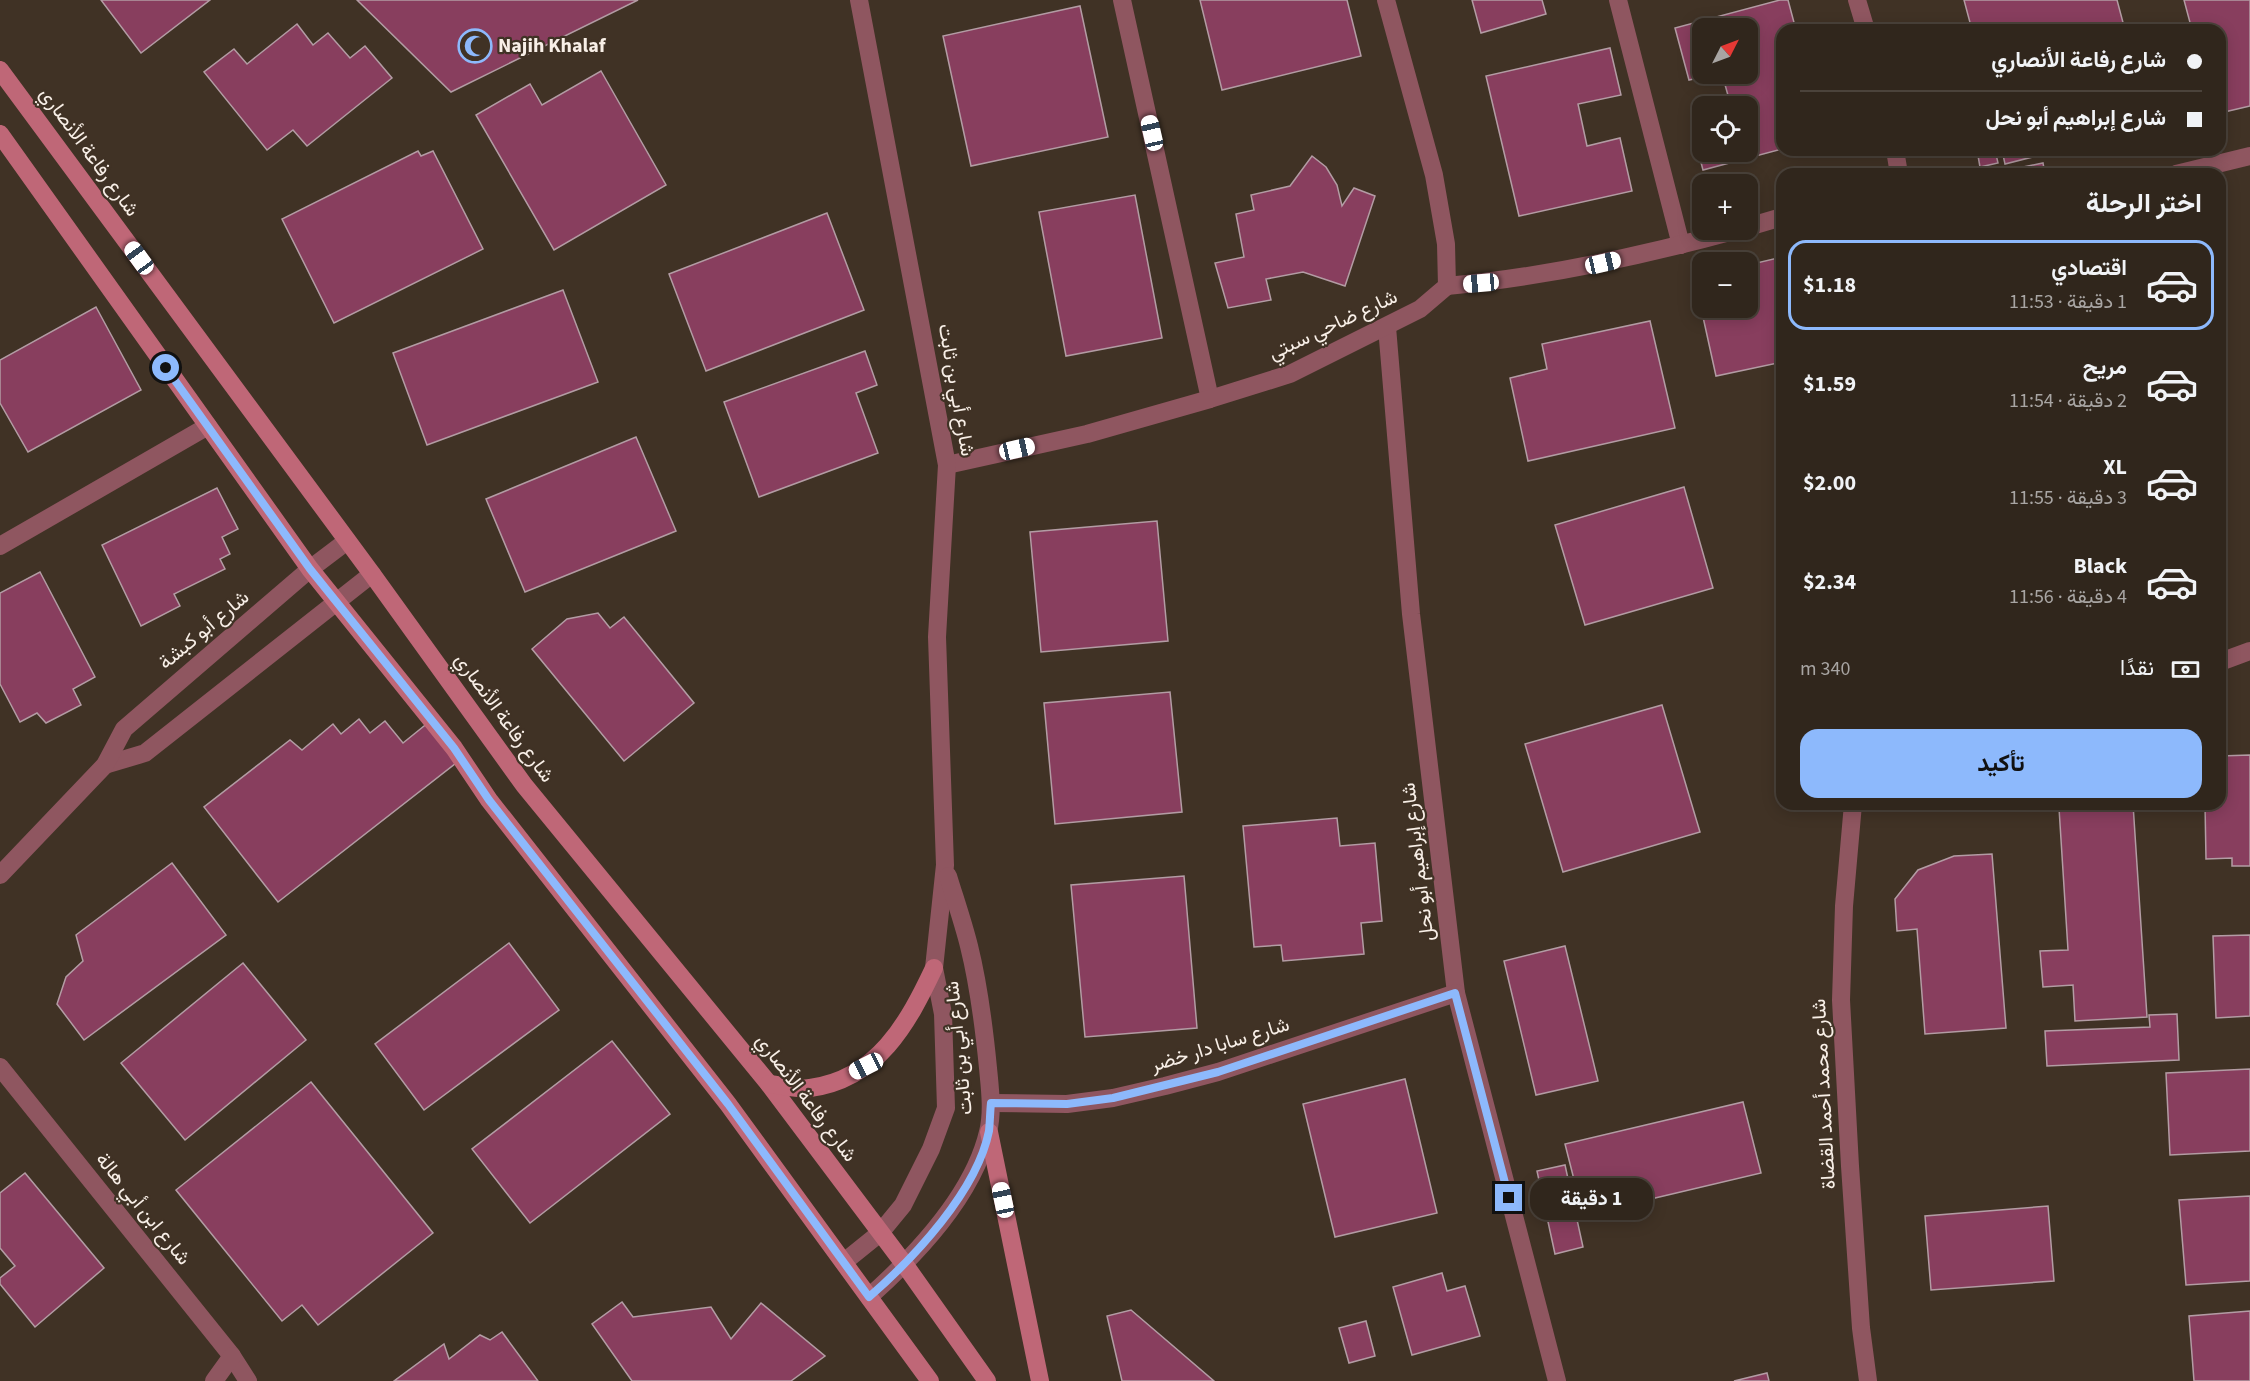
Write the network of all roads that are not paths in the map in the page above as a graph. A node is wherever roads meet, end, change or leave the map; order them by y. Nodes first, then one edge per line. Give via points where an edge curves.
1 (859, 0) edge
2 (1122, 0) edge
3 (1386, 0) edge
4 (1618, 0) edge
5 (1857, 0) edge
6 (1864, 24) edge
7 (0, 70) edge
8 (0, 134) edge
9 (2250, 156) edge
10 (2200, 168) edge
11 (1776, 219) edge
12 (1758, 224) edge
13 (1700, 240) edge
14 (1681, 245) junction
15 (1447, 286) junction
16 (1387, 327) junction
17 (1210, 399) junction
18 (208, 426) junction
19 (947, 465) junction
20 (347, 541) junction
21 (0, 546) edge
22 (310, 569) junction
23 (372, 574) junction
24 (335, 602) junction
25 (2250, 651) edge
26 (2226, 660) edge
27 (105, 765) junction
28 (1852, 810) edge
29 (945, 866) junction
30 (0, 874) edge
31 (934, 968) junction
32 (1455, 993) junction
33 (0, 1067) edge
34 (769, 1084) junction
35 (991, 1103) junction
36 (988, 1132) junction
37 (880, 1233) junction
38 (844, 1262) junction
39 (905, 1265) junction
40 (869, 1297) junction
41 (232, 1356) junction
42 (214, 1381) edge
43 (248, 1381) edge
44 (930, 1381) edge
45 (987, 1381) edge
46 (1040, 1381) edge
47 (1557, 1381) edge
48 (1868, 1381) edge

1 - 19 street, شارع أبي بن ثابت
2 - 17 street
3 - 15 street via 1434,175 1446,244
4 - 14 street
5 - 6 street
7 - 20 street, شارع رفاعة الأنصاري
8 - 18 street
9 - 10 street
11 - 12 street
13 - 14 street
14 - 15 street via 1584,267 1498,282
15 - 16 street, شارع ضاحي سبتي via 1420,309
16 - 17 street, شارع ضاحي سبتي via 1290,374
16 - 32 street, شارع إبراهيم أبو نحل via 1411,614
17 - 19 street, شارع ضاحي سبتي via 1087,434
18 - 21 street
18 - 22 street
19 - 29 street, شارع أبي بن ثابت via 936,637
20 - 22 street, شارع أبو كبشة
20 - 23 street, شارع رفاعة الأنصاري
22 - 24 street
22 - 27 street, شارع أبو كبشة via 124,729
23 - 24 street, شارع أبو كبشة
23 - 34 street, شارع رفاعة الأنصاري via 524,785
24 - 27 street, شارع أبو كبشة via 146,753
24 - 38 street via 454,748 489,800 728,1104
25 - 26 street
27 - 30 street, شارع أبو كبشة
28 - 48 street, شارع محمد أحمد القضاة via 1840,1000 1861,1328
29 - 31 street, شارع أبي بن ثابت
29 - 35 street, شارع أبي بن ثابت via 983,1018
31 - 34 street via 896,1038 866,1066 839,1080 810,1088
31 - 37 street, شارع أبي بن ثابت via 943,1014 946,1108 903,1205
32 - 35 street, شارع سابا دار خضر via 1218,1072 1144,1091 1067,1104
32 - 47 street, شارع إبراهيم أبو نحل
33 - 41 street, شارع ابن أبي هالة
34 - 37 street, شارع رفاعة الأنصاري
35 - 36 street, شارع أبي بن ثابت
36 - 39 street, شارع أبي بن ثابت via 961,1192
36 - 46 street
37 - 38 street, شارع أبي بن ثابت
37 - 39 street, شارع رفاعة الأنصاري
38 - 40 street
39 - 40 street, شارع أبي بن ثابت
39 - 45 street, شارع رفاعة الأنصاري
40 - 44 street
41 - 42 street
41 - 43 street, شارع ابن أبي هالة

